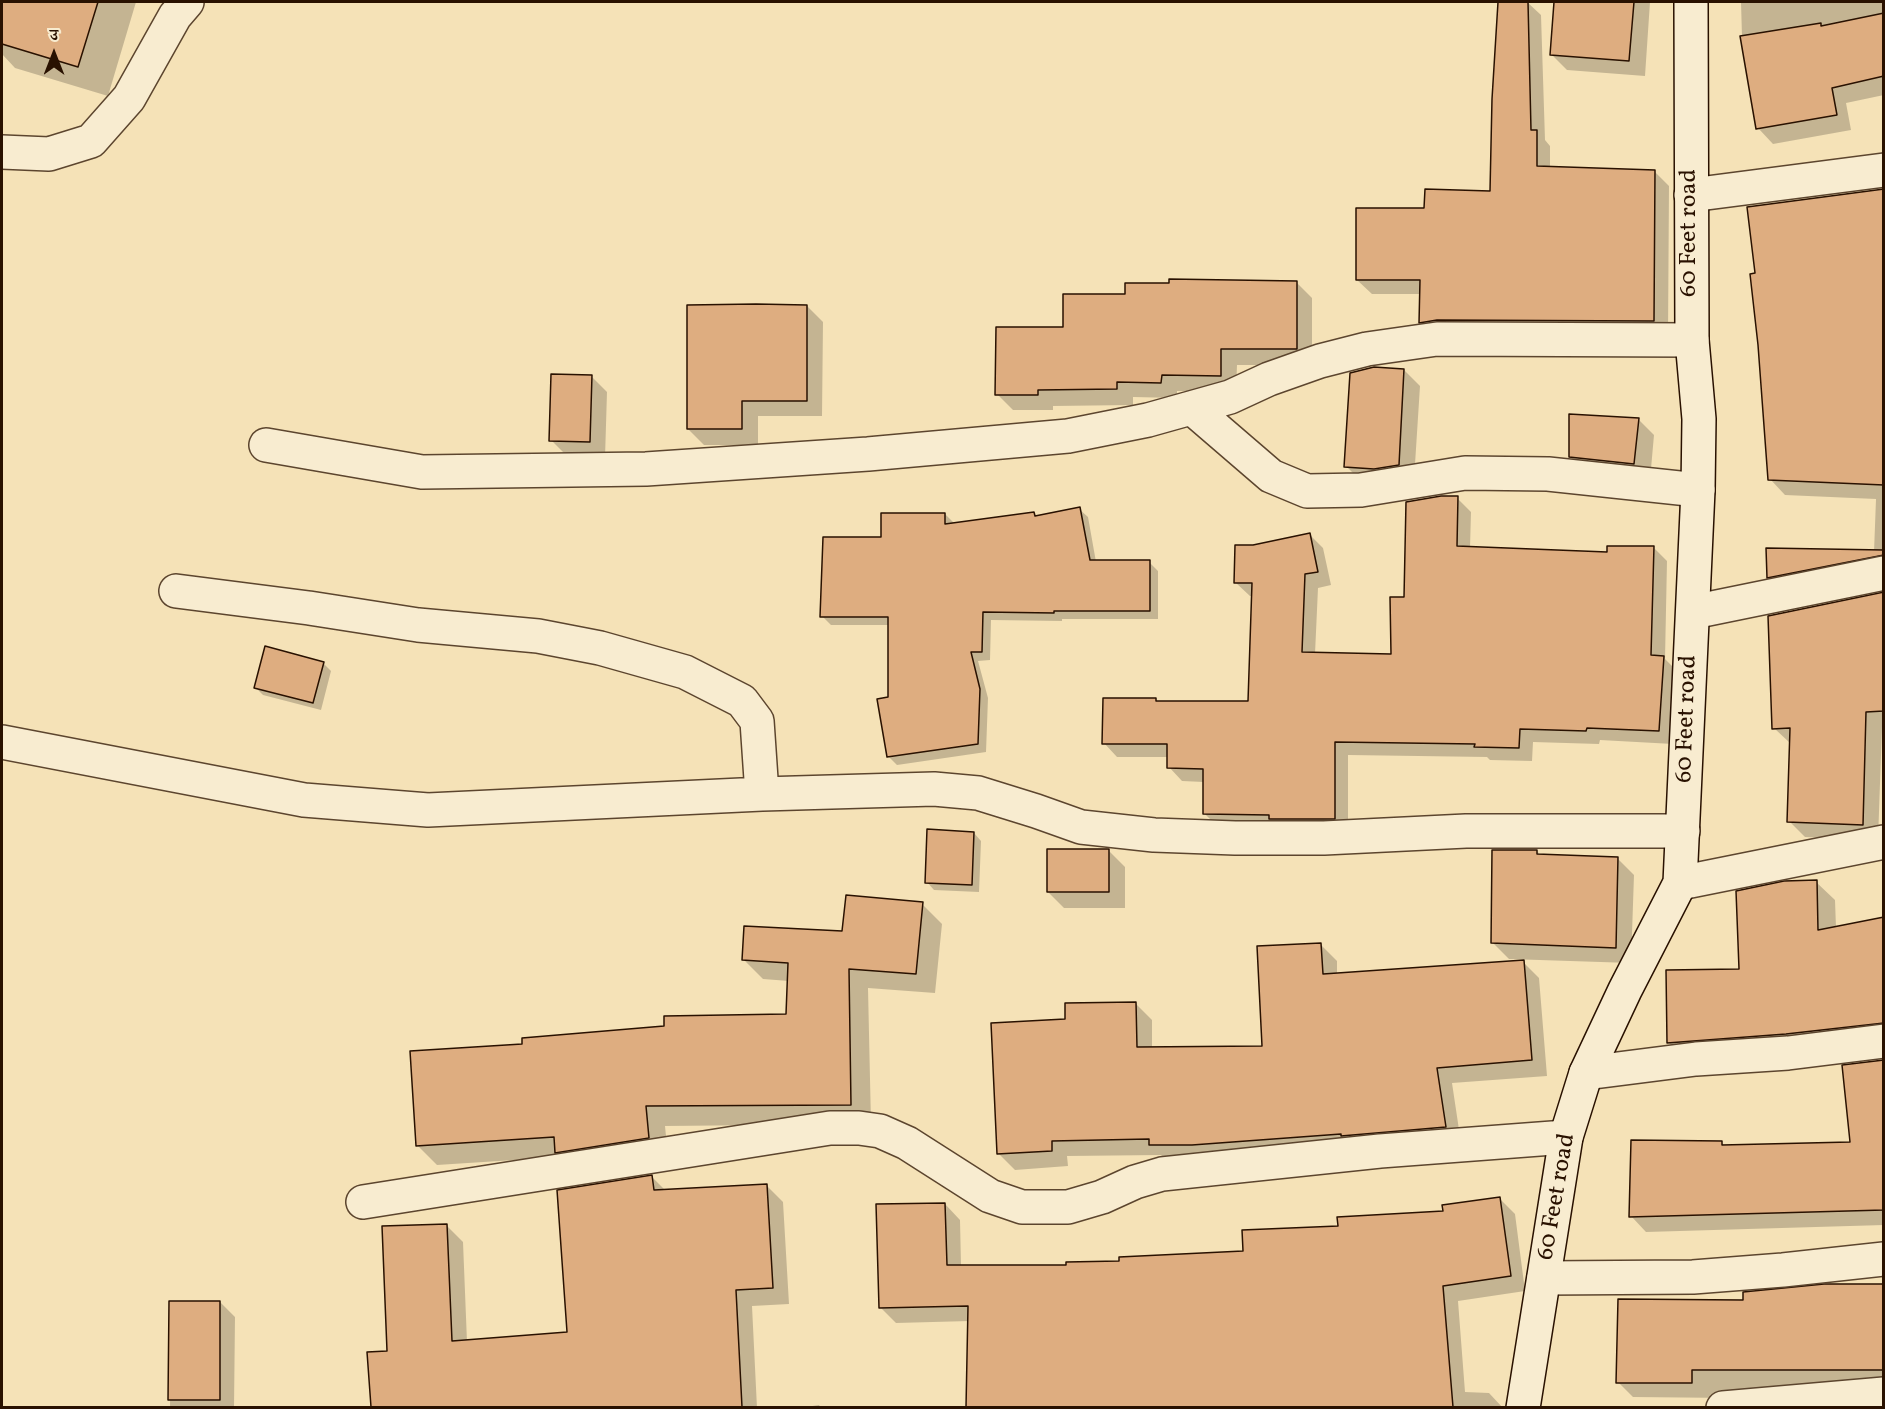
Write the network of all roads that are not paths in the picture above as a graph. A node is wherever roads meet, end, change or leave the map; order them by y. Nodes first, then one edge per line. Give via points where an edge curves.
1 (188, 2) edge
2 (1690, 2) edge
3 (2, 152) edge
4 (1884, 170) edge
5 (1690, 195) junction
6 (1692, 340) junction
7 (1192, 408) junction
8 (266, 445) dead end
9 (1698, 490) junction
10 (1884, 573) edge
11 (176, 591) dead end
12 (1693, 612) junction
13 (2, 742) edge
14 (762, 794) junction
15 (1683, 831) junction
16 (1884, 842) edge
17 (1680, 884) junction
18 (1884, 1041) edge
19 (1586, 1073) junction
20 (1566, 1137) junction
21 (363, 1202) dead end
22 (1884, 1259) edge
23 (1544, 1278) junction
24 (1884, 1394) edge
25 (1523, 1407) edge
26 (1724, 1407) edge

1 - 3 street via 175,16 129,98 91,141 49,154
2 - 5 street, 60 Feet road
4 - 5 street
5 - 6 street, 60 Feet road
6 - 7 street via 1437,339 1367,349 1320,362
6 - 9 street, 60 Feet road via 1699,419
7 - 8 street via 1068,436 646,469 422,472
7 - 9 street via 1271,476 1307,491 1361,490 1465,473 1548,474
9 - 12 street, 60 Feet road
10 - 12 street
11 - 14 street via 418,625 538,636 600,648 685,672 742,701 758,721
12 - 15 street, 60 Feet road
13 - 14 street via 304,800 428,810
14 - 15 street via 934,789 978,794 1081,827 1212,838 1324,838 1467,831
15 - 17 street, 60 Feet road
16 - 17 street
17 - 19 street, 60 Feet road
18 - 19 street
19 - 20 street, 60 Feet road
20 - 21 street via 1380,1151 1162,1174 1068,1207 1022,1207 990,1196 907,1143 880,1131 830,1128
20 - 23 street, 60 Feet road
22 - 23 street via 1694,1277
23 - 25 street, 60 Feet road
24 - 26 street

